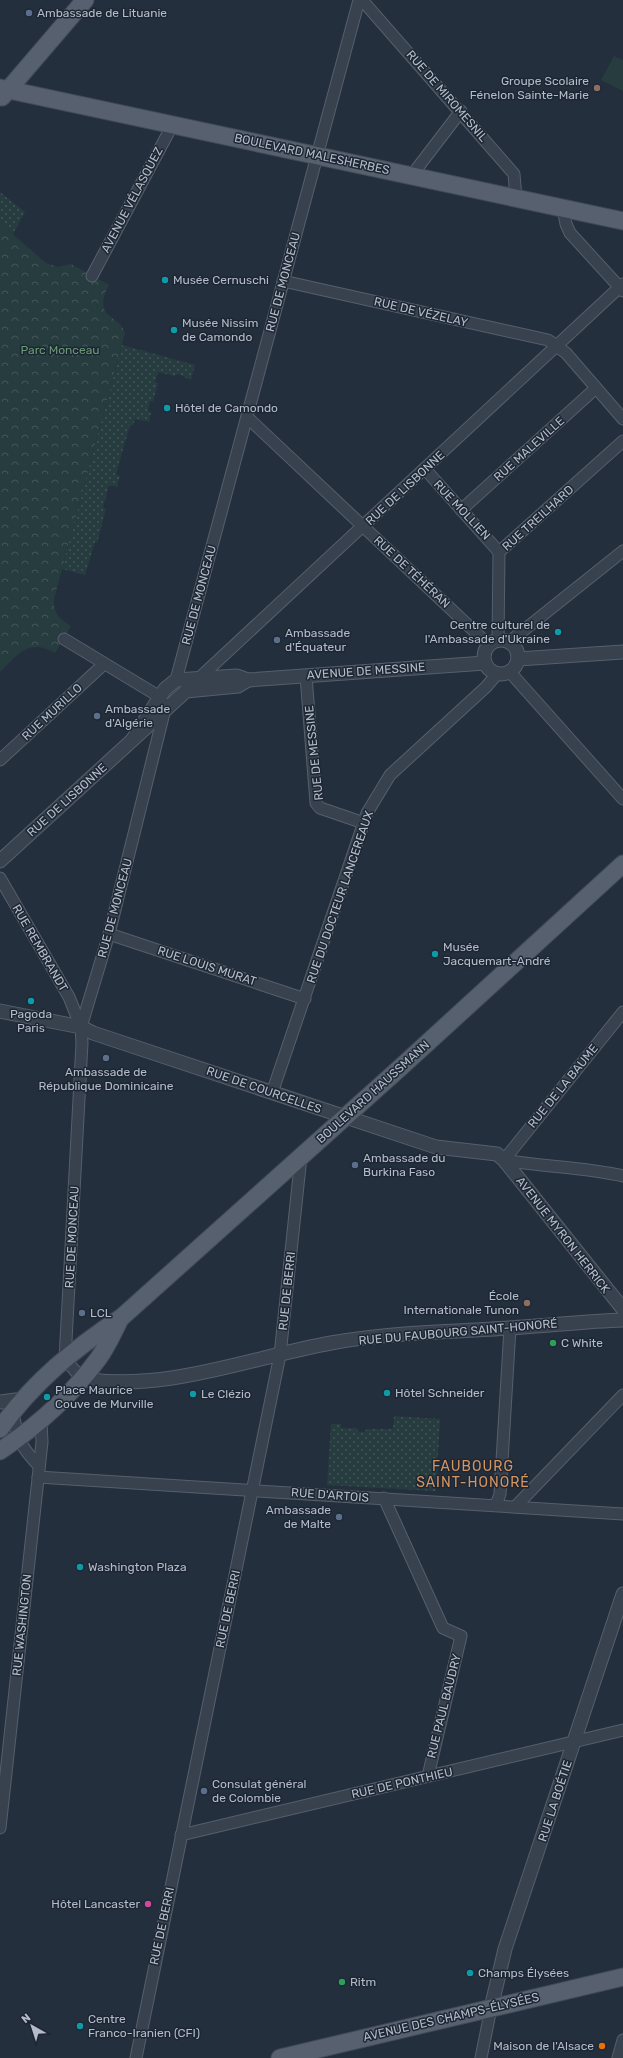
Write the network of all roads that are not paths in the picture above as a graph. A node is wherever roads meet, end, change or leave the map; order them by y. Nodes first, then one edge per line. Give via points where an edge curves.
1 (86, 0) edge
2 (359, 0) edge
3 (362, 0) edge
4 (3, 92) edge
5 (461, 111) junction
6 (173, 124) junction
7 (317, 155) junction
8 (412, 175) junction
9 (516, 198) junction
10 (563, 208) junction
11 (623, 221) edge
12 (92, 276) dead end
13 (283, 281) junction
14 (622, 287) edge
15 (557, 346) junction
16 (596, 388) junction
17 (247, 417) junction
18 (623, 419) edge
19 (623, 441) edge
20 (425, 469) junction
21 (461, 510) junction
22 (364, 526) junction
23 (623, 551) edge
24 (499, 552) junction
25 (64, 639) dead end
26 (499, 642) junction
27 (623, 652) edge
28 (518, 659) junction
29 (485, 663) junction
30 (104, 664) junction
31 (503, 672) junction
32 (306, 676) junction
33 (199, 678) junction
34 (176, 680) junction
35 (248, 680) junction
36 (186, 691) junction
37 (160, 697) junction
38 (166, 709) junction
39 (133, 739) junction
40 (0, 760) edge
41 (623, 799) edge
42 (364, 823) junction
43 (0, 861) edge
44 (623, 864) edge
45 (0, 878) edge
46 (109, 934) junction
47 (305, 999) junction
48 (0, 1011) edge
49 (623, 1012) edge
50 (81, 1027) junction
51 (272, 1093) junction
52 (344, 1117) junction
53 (301, 1157) junction
54 (504, 1160) junction
55 (623, 1176) edge
56 (623, 1309) edge
57 (122, 1317) junction
58 (623, 1320) edge
59 (510, 1328) junction
60 (280, 1355) junction
61 (65, 1359) junction
62 (82, 1379) junction
63 (623, 1396) edge
64 (12, 1404) edge
65 (41, 1421) junction
66 (0, 1428) edge
67 (18, 1439) junction
68 (0, 1451) edge
69 (39, 1466) junction
70 (38, 1478) junction
71 (252, 1490) junction
72 (384, 1498) junction
73 (496, 1505) junction
74 (516, 1506) junction
75 (623, 1514) edge
76 (623, 1594) edge
77 (623, 1730) edge
78 (5, 1742) edge
79 (574, 1742) junction
80 (428, 1776) junction
81 (0, 1828) edge
82 (181, 1835) junction
83 (623, 1977) edge
84 (491, 2008) junction
85 (623, 2040) edge
86 (136, 2058) edge
87 (280, 2058) edge
88 (481, 2058) edge
89 (618, 2058) edge

1 - 4 main road
2 - 7 street, RUE DE MONCEAU
3 - 5 street, RUE DE MIROMESNIL
4 - 6 main road, BOULEVARD MALESHERBES
5 - 8 street
5 - 9 street, RUE DE MIROMESNIL via 514,174
6 - 7 main road, BOULEVARD MALESHERBES
6 - 12 street, AVENUE VÉLASQUEZ
7 - 8 main road, BOULEVARD MALESHERBES
7 - 13 street, RUE DE MONCEAU
8 - 9 main road, BOULEVARD MALESHERBES
9 - 10 main road, BOULEVARD MALESHERBES
10 - 11 main road, BOULEVARD MALESHERBES
10 - 14 street via 570,233
13 - 15 street, RUE DE VÉZELAY via 548,340
13 - 17 street, RUE DE MONCEAU
14 - 15 street, RUE DE LISBONNE
15 - 16 street, RUE DE VÉZELAY
15 - 20 street, RUE DE LISBONNE
16 - 18 street, RUE DE VÉZELAY
16 - 21 street, RUE MALEVILLE
17 - 22 street, RUE DE TÉHÉRAN
17 - 34 street, RUE DE MONCEAU
19 - 24 street, RUE TREILHARD
20 - 21 street, RUE MOLLIEN
20 - 22 street, RUE DE LISBONNE
21 - 24 street, RUE MOLLIEN
22 - 26 street, RUE DE TÉHÉRAN
22 - 33 street, RUE DE LISBONNE
23 - 26 street
24 - 26 street, RUE TREILHARD
25 - 30 street
26 - 28 street via 516,650
26 - 29 street via 484,654
27 - 28 street
28 - 31 street via 516,664
29 - 31 street via 490,670
29 - 32 street, AVENUE DE MESSINE
30 - 37 street
30 - 40 street, RUE MURILLO
31 - 41 street
31 - 42 street, RUE DU DOCTEUR LANCEREAUX via 390,774 367,813
32 - 35 street, AVENUE DE MESSINE
32 - 42 street, RUE DE MESSINE via 316,803 320,808
33 - 34 street, AVENUE DE MESSINE
33 - 35 street, AVENUE DE MESSINE via 237,676
33 - 36 street, RUE DE LISBONNE
34 - 37 street, RUE DE LISBONNE
35 - 36 street, AVENUE DE MESSINE via 238,686
36 - 38 street, RUE DE LISBONNE
37 - 38 street
37 - 39 street, RUE DE LISBONNE
38 - 39 street, RUE DE LISBONNE
38 - 46 street, RUE DE MONCEAU
39 - 43 street, RUE DE LISBONNE
42 - 47 street, RUE DU DOCTEUR LANCEREAUX
44 - 52 main road, BOULEVARD HAUSSMANN
45 - 50 street, RUE REMBRANDT via 69,997
46 - 47 street, RUE LOUIS MURAT
46 - 50 street, RUE DE MONCEAU
47 - 51 street, RUE DU DOCTEUR LANCEREAUX
48 - 50 street, RUE DE COURCELLES
49 - 54 street, RUE DE LA BAUME
50 - 51 street, RUE DE COURCELLES
50 - 61 street, RUE DE MONCEAU
51 - 52 street, RUE DE COURCELLES
52 - 53 main road, BOULEVARD HAUSSMANN
52 - 54 street, RUE DE COURCELLES via 436,1147 497,1154
53 - 57 main road, BOULEVARD HAUSSMANN
53 - 60 street, RUE DE BERRI
54 - 55 street, RUE DE COURCELLES via 595,1170
54 - 56 street, AVENUE MYRON HERRICK
57 - 61 main road, BOULEVARD HAUSSMANN
57 - 62 main road, BOULEVARD HAUSSMANN via 98,1358
58 - 59 street, RUE DU FAUBOURG SAINT-HONORÉ
59 - 60 street, RUE DU FAUBOURG SAINT-HONORÉ via 412,1333 331,1343
59 - 73 street via 500,1494
60 - 62 street, RUE DU FAUBOURG SAINT-HONORÉ via 207,1373 155,1381 100,1382
60 - 71 street, RUE DE BERRI
61 - 62 street
61 - 64 main road, BOULEVARD HAUSSMANN
62 - 65 main road, BOULEVARD HAUSSMANN
63 - 74 street
64 - 66 main road, BOULEVARD HAUSSMANN
64 - 67 street
65 - 67 main road, BOULEVARD HAUSSMANN
65 - 69 street, RUE WASHINGTON
67 - 68 main road, BOULEVARD HAUSSMANN
67 - 69 street
69 - 70 street, RUE WASHINGTON
70 - 71 street, RUE D'ARTOIS
70 - 78 street, RUE WASHINGTON
71 - 72 street, RUE D'ARTOIS
71 - 82 street, RUE DE BERRI
72 - 73 street, RUE D'ARTOIS
72 - 80 street, RUE PAUL BAUDRY via 443,1628 461,1636
73 - 74 street, RUE D'ARTOIS
74 - 75 street, RUE D'ARTOIS
76 - 79 street, RUE LA BOÉTIE
77 - 79 street, RUE DE PONTHIEU
78 - 81 street, RUE WASHINGTON
79 - 80 street, RUE DE PONTHIEU
79 - 84 street, RUE LA BOÉTIE via 505,1949
80 - 82 street, RUE DE PONTHIEU
82 - 86 street, RUE DE BERRI
83 - 84 main road, AVENUE DES CHAMPS-ÉLYSÉES
84 - 87 main road, AVENUE DES CHAMPS-ÉLYSÉES
84 - 88 street
85 - 89 street

